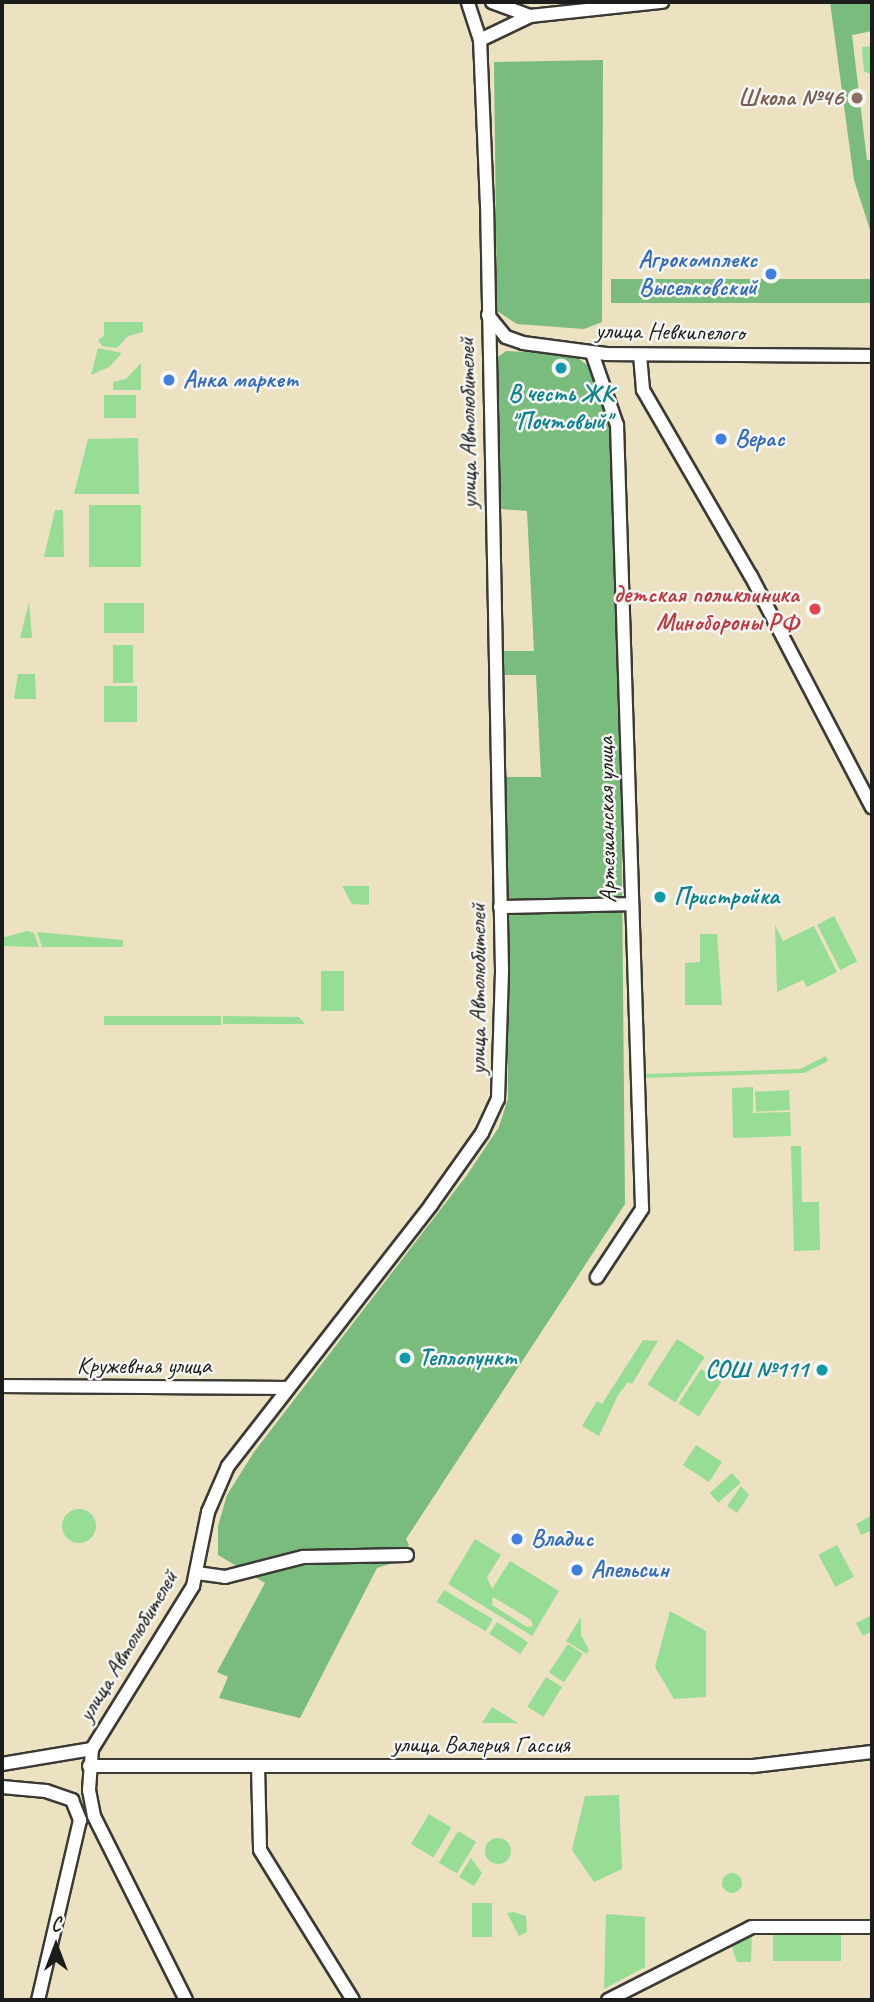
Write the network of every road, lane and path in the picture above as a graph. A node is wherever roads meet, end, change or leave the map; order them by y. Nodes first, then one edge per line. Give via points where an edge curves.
1 (468, 2) edge
2 (492, 2) edge
3 (662, 2) edge
4 (530, 16) junction
5 (480, 40) junction
6 (487, 314) junction
7 (592, 352) junction
8 (870, 353) edge
9 (640, 355) junction
10 (872, 807) edge
11 (630, 904) junction
12 (500, 907) junction
13 (597, 1277) dead end
14 (2, 1386) edge
15 (287, 1388) junction
16 (407, 1555) dead end
17 (197, 1573) junction
18 (92, 1749) junction
19 (872, 1752) edge
20 (2, 1764) edge
21 (89, 1766) junction
22 (258, 1766) junction
23 (2, 1787) edge
24 (872, 1927) edge
25 (38, 2000) edge
26 (186, 2000) edge
27 (353, 2000) edge
28 (608, 2000) edge

1 - 5 street, улица Автолюбителей
2 - 4 street
3 - 4 street
4 - 5 street
5 - 6 street, улица Автолюбителей
6 - 7 street, улица Невкипелого via 506,337
6 - 12 street, улица Автолюбителей
7 - 9 street, улица Невкипелого
7 - 11 street, Артезианская улица via 617,425
8 - 9 street, улица Невкипелого
9 - 10 street via 643,390 751,576
11 - 12 street
11 - 13 street, Артезианская улица via 642,1209
12 - 15 street, улица Автолюбителей via 498,1100 482,1133 431,1205
14 - 15 street, Кружевная улица
15 - 17 street, улица Автолюбителей via 214,1492
16 - 17 street via 303,1557 225,1577
17 - 18 street, улица Автолюбителей
18 - 20 street
18 - 21 street, улица Автолюбителей
19 - 22 street, улица Валерия Гассия via 753,1766
21 - 22 street, улица Валерия Гассия
21 - 26 street, улица Автолюбителей via 94,1816
22 - 27 street via 260,1850
23 - 25 street via 46,1791 72,1800 80,1820
24 - 28 street via 752,1927

